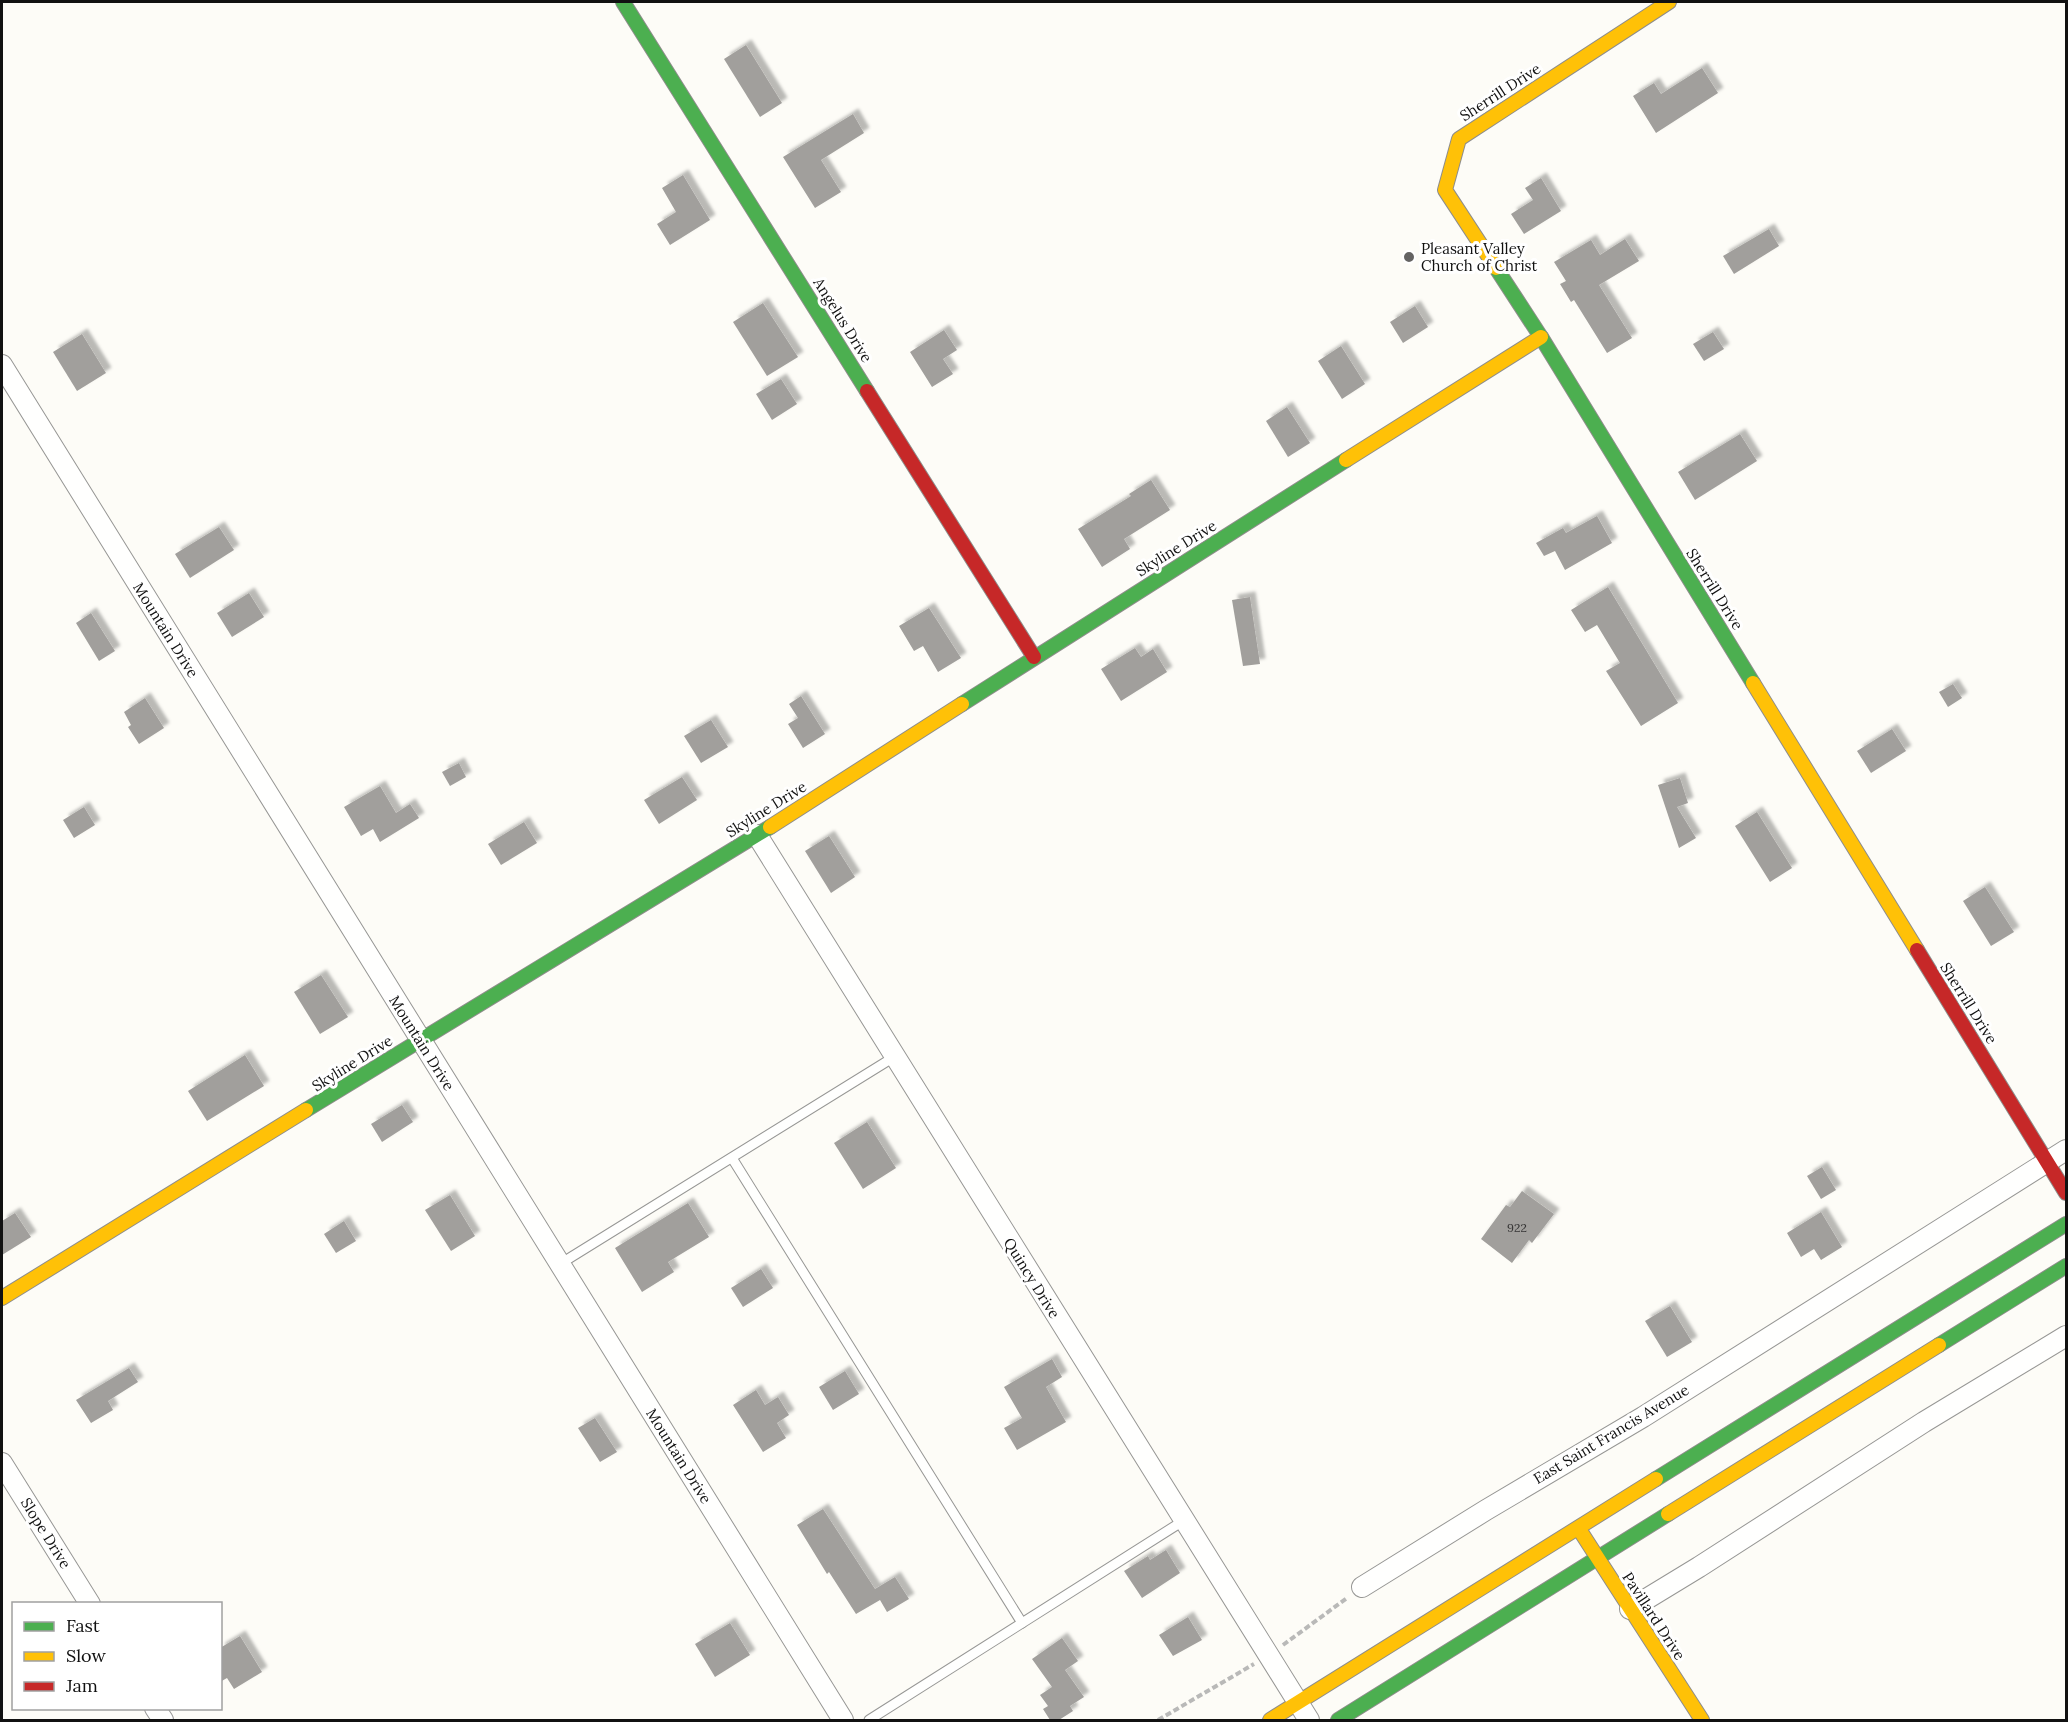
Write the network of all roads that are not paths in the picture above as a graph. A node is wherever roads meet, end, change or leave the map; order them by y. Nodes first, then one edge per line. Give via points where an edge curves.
1 (623, 2) edge
2 (1669, 2) edge
3 (1541, 337) junction
4 (2, 365) edge
5 (1034, 657) junction
6 (757, 836) junction
7 (420, 1040) junction
8 (894, 1057) junction
9 (2067, 1150) edge
10 (732, 1158) junction
11 (2047, 1162) junction
12 (2067, 1193) edge
13 (2067, 1224) edge
14 (560, 1264) junction
15 (2067, 1266) edge
16 (2, 1298) edge
17 (2067, 1335) edge
18 (2, 1463) edge
19 (1184, 1521) junction
20 (1579, 1529) junction
21 (1598, 1558) junction
22 (1362, 1587) road end
23 (89, 1602) edge
24 (1630, 1609) junction
25 (1022, 1623) junction
26 (1298, 1703) junction
27 (843, 1720) edge
28 (869, 1720) edge
29 (1270, 1720) edge
30 (1309, 1720) edge
31 (1338, 1720) edge
32 (1702, 1720) edge

1 - 5 main road, Angelus Drive
2 - 3 main road, Sherrill Drive via 1459,139 1445,190
3 - 5 main road, Skyline Drive
3 - 11 main road, Sherrill Drive
4 - 7 street, Mountain Drive
5 - 6 main road, Skyline Drive
6 - 7 main road, Skyline Drive
6 - 8 street, Quincy Drive
7 - 14 street, Mountain Drive
7 - 16 main road, Skyline Drive
8 - 10 lane
8 - 19 street, Quincy Drive
9 - 11 street, East Saint Francis Avenue
10 - 14 lane
10 - 25 lane
11 - 12 main road, Sherrill Drive
11 - 22 street, East Saint Francis Avenue via 1643,1417
13 - 20 main road
14 - 27 street, Mountain Drive
15 - 21 main road
17 - 24 street
18 - 23 street, Slope Drive
19 - 25 lane
19 - 26 street, Quincy Drive
20 - 21 main road, Pavillard Drive
20 - 26 main road
21 - 24 main road, Pavillard Drive
21 - 31 main road
24 - 32 main road, Pavillard Drive
25 - 28 lane
26 - 29 main road
26 - 30 street, Quincy Drive

